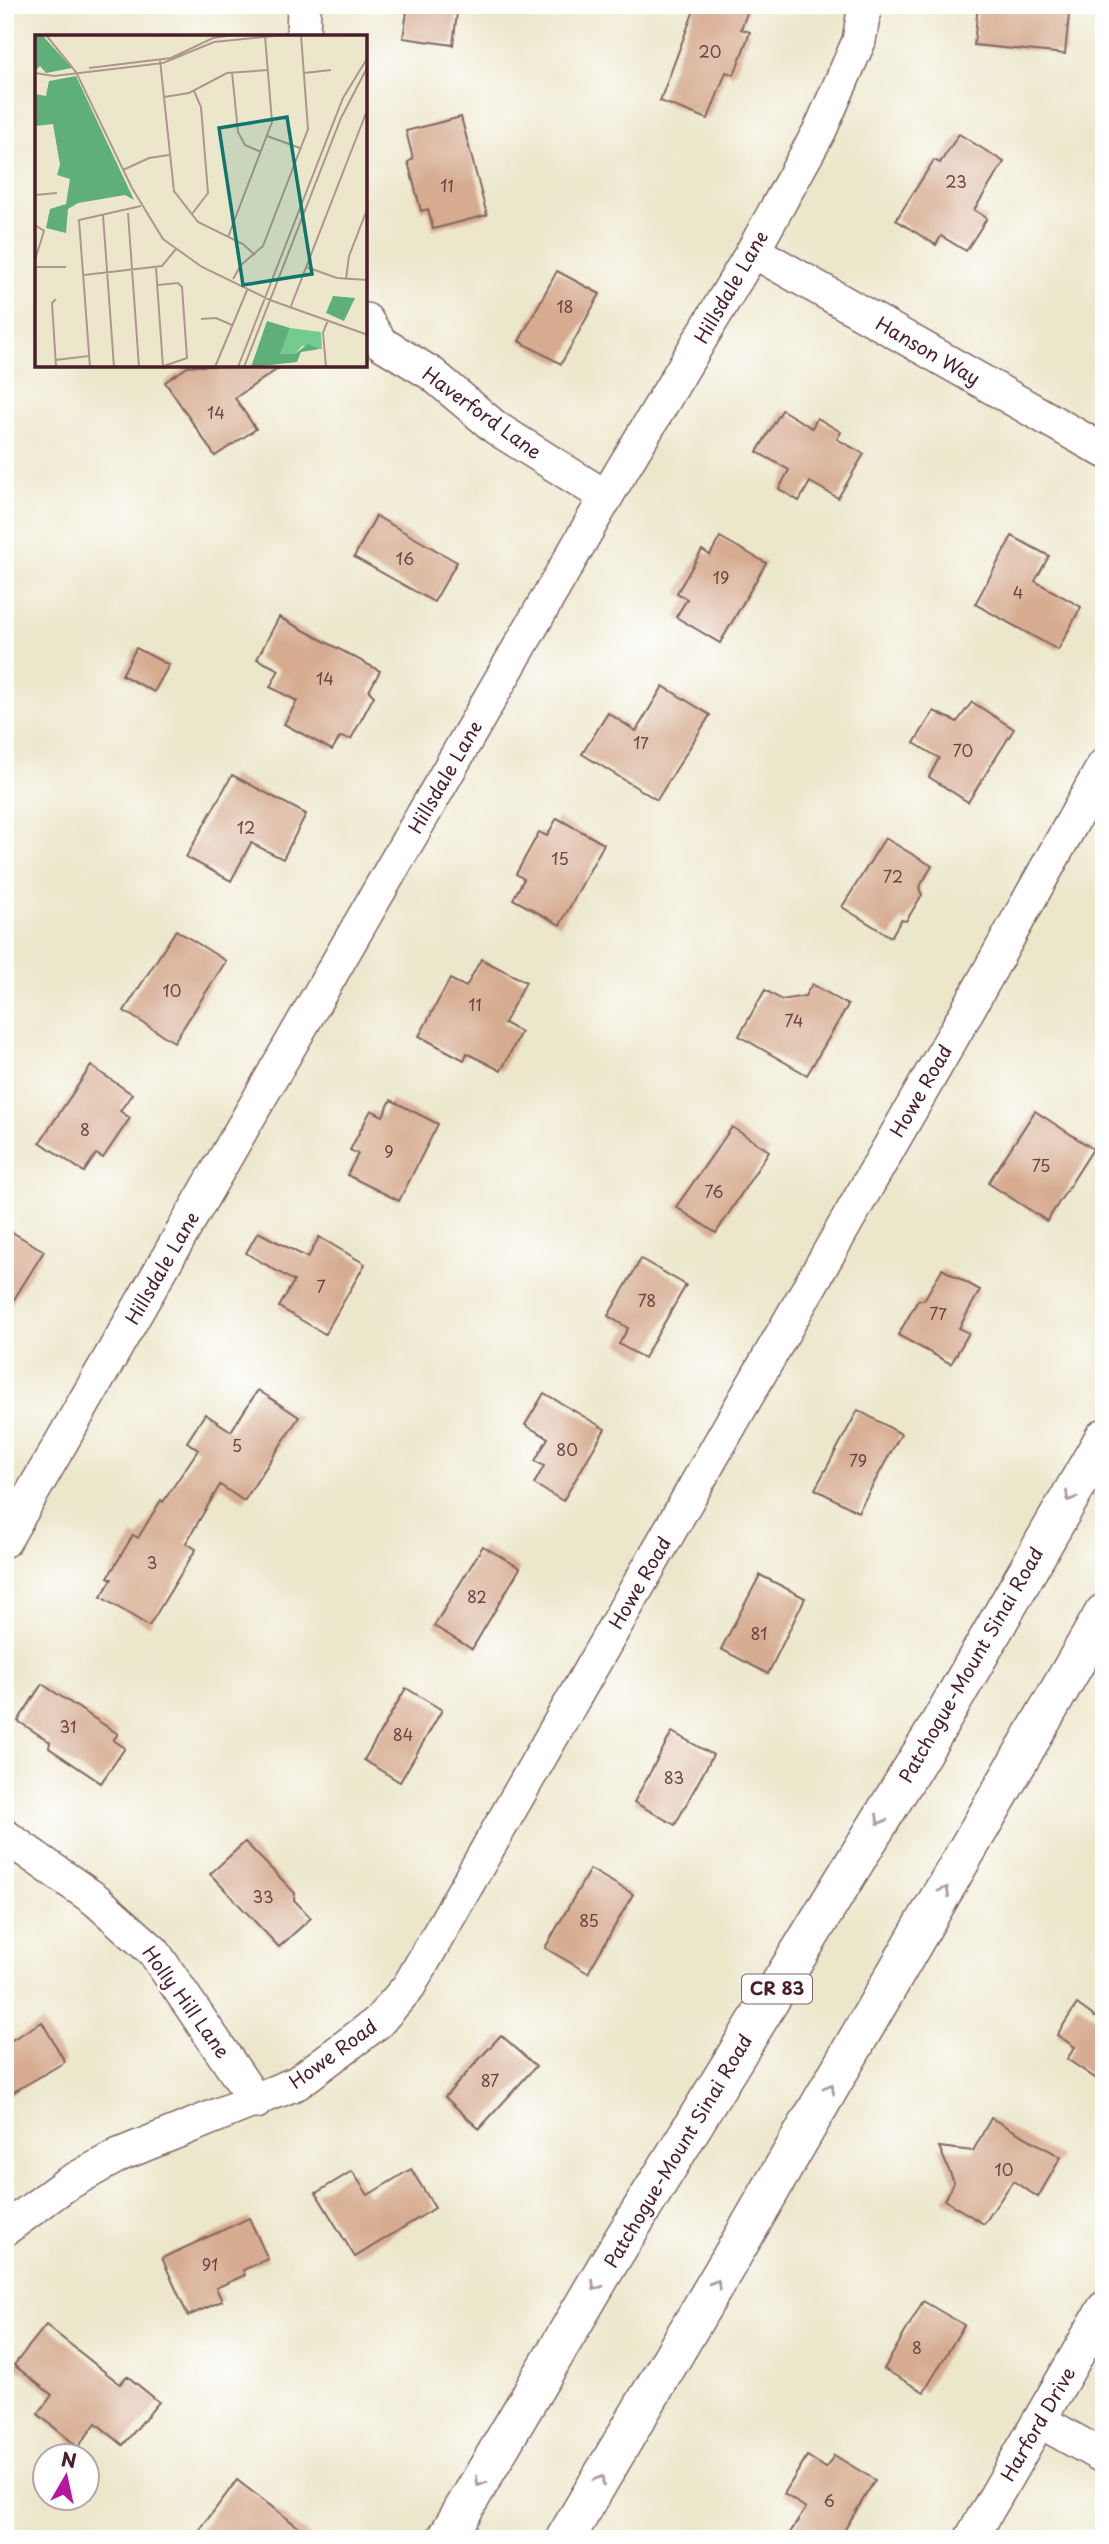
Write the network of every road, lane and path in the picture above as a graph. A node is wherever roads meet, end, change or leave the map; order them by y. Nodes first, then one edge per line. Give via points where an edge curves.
1 (304, 5) edge
2 (864, 5) edge
3 (303, 35) edge
4 (752, 251) junction
5 (368, 323) edge
6 (1104, 451) edge
7 (606, 497) junction
8 (1104, 765) edge
9 (1104, 1438) edge
10 (5, 1540) edge
11 (1104, 1613) edge
12 (5, 1836) edge
13 (256, 2102) junction
14 (5, 2229) edge
15 (1104, 2308) edge
16 (1040, 2421) junction
17 (1104, 2457) edge
18 (446, 2539) edge
19 (565, 2539) edge
20 (971, 2539) edge

1 - 3 street
2 - 4 street, Hillsdale Lane via 859,41 820,130
4 - 6 street, Hanson Way
4 - 7 street, Hillsdale Lane
5 - 7 street, Haverford Lane via 381,342 432,374 496,428
7 - 10 street, Hillsdale Lane
8 - 13 street, Howe Road via 409,1986 379,2022 343,2051 297,2083
9 -> 18 highway, Patchogue-Mount Sinai Road / CR 83 via 937,1728
19 -> 11 highway
12 - 13 street, Holly Hill Lane via 96,1900 154,1952
13 - 14 street, Howe Road via 119,2155 65,2185
15 - 16 street, Harford Drive
16 - 17 street
16 - 20 street, Harford Drive

